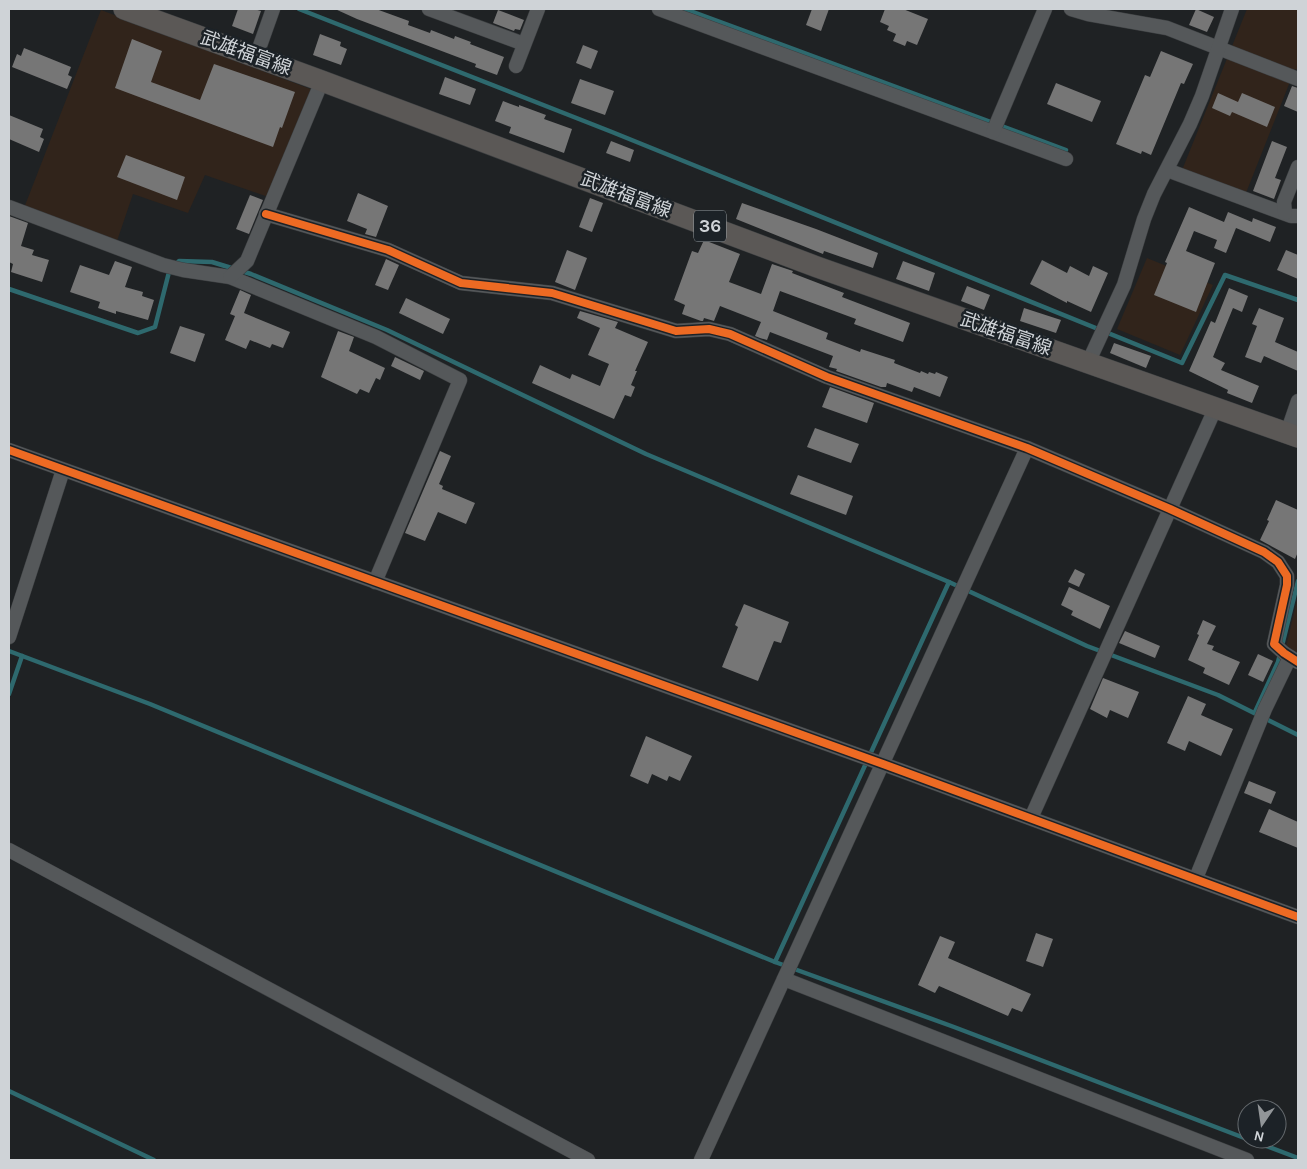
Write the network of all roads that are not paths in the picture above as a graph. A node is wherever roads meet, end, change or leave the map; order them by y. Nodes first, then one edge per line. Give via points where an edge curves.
1 (124, 9) edge
2 (273, 9) edge
3 (429, 9) edge
4 (538, 9) edge
5 (659, 9) edge
6 (1045, 9) edge
7 (1071, 9) edge
8 (1232, 9) edge
9 (524, 44) junction
10 (1218, 47) junction
11 (256, 57) junction
12 (516, 66) dead end
13 (1298, 79) edge
14 (322, 81) junction
15 (996, 126) junction
16 (1066, 159) dead end
17 (1298, 167) edge
18 (1167, 170) junction
19 (9, 207) edge
20 (266, 214) junction
21 (1292, 215) edge
22 (230, 277) junction
23 (1088, 363) junction
24 (1298, 401) edge
25 (1215, 409) junction
26 (1292, 435) edge
27 (1027, 448) junction
28 (9, 450) edge
29 (63, 470) junction
30 (1170, 509) junction
31 (374, 582) junction
32 (9, 637) edge
33 (1287, 655) edge
34 (873, 760) junction
35 (1031, 818) junction
36 (9, 850) edge
37 (1196, 878) junction
38 (1298, 917) edge
39 (788, 970) junction
40 (588, 1160) edge
41 (700, 1160) edge
42 (1247, 1160) edge

1 - 11 main road, 武雄福富線 / 36
2 - 11 street
3 - 9 street
4 - 9 street
5 - 15 street
6 - 15 street
7 - 10 street via 1167,28
8 - 10 street
9 - 12 street
10 - 13 street
10 - 18 street via 1202,96
11 - 14 main road, 武雄福富線 / 36
14 - 20 street
14 - 23 main road, 武雄福富線 / 36 via 817,267
15 - 16 street
17 - 21 street via 1284,202
18 - 21 street
18 - 23 street via 1144,219 1124,285
19 - 22 street via 163,265
20 - 22 street via 247,261
20 - 27 street via 388,250 461,283 552,294 676,331 709,329 730,334 827,376
22 - 31 street via 376,337 460,380
23 - 25 main road, 武雄福富線 / 36
24 - 26 street
25 - 26 main road, 武雄福富線 / 36
25 - 30 street
27 - 30 street
27 - 34 street via 959,599
28 - 29 street
29 - 31 street
29 - 32 street
30 - 33 street via 1264,552 1278,562 1287,576 1287,586 1274,644
30 - 35 street
31 - 34 street
33 - 37 street
34 - 35 street
34 - 39 street
35 - 37 street
36 - 40 street
37 - 38 street
39 - 41 street
39 - 42 street

